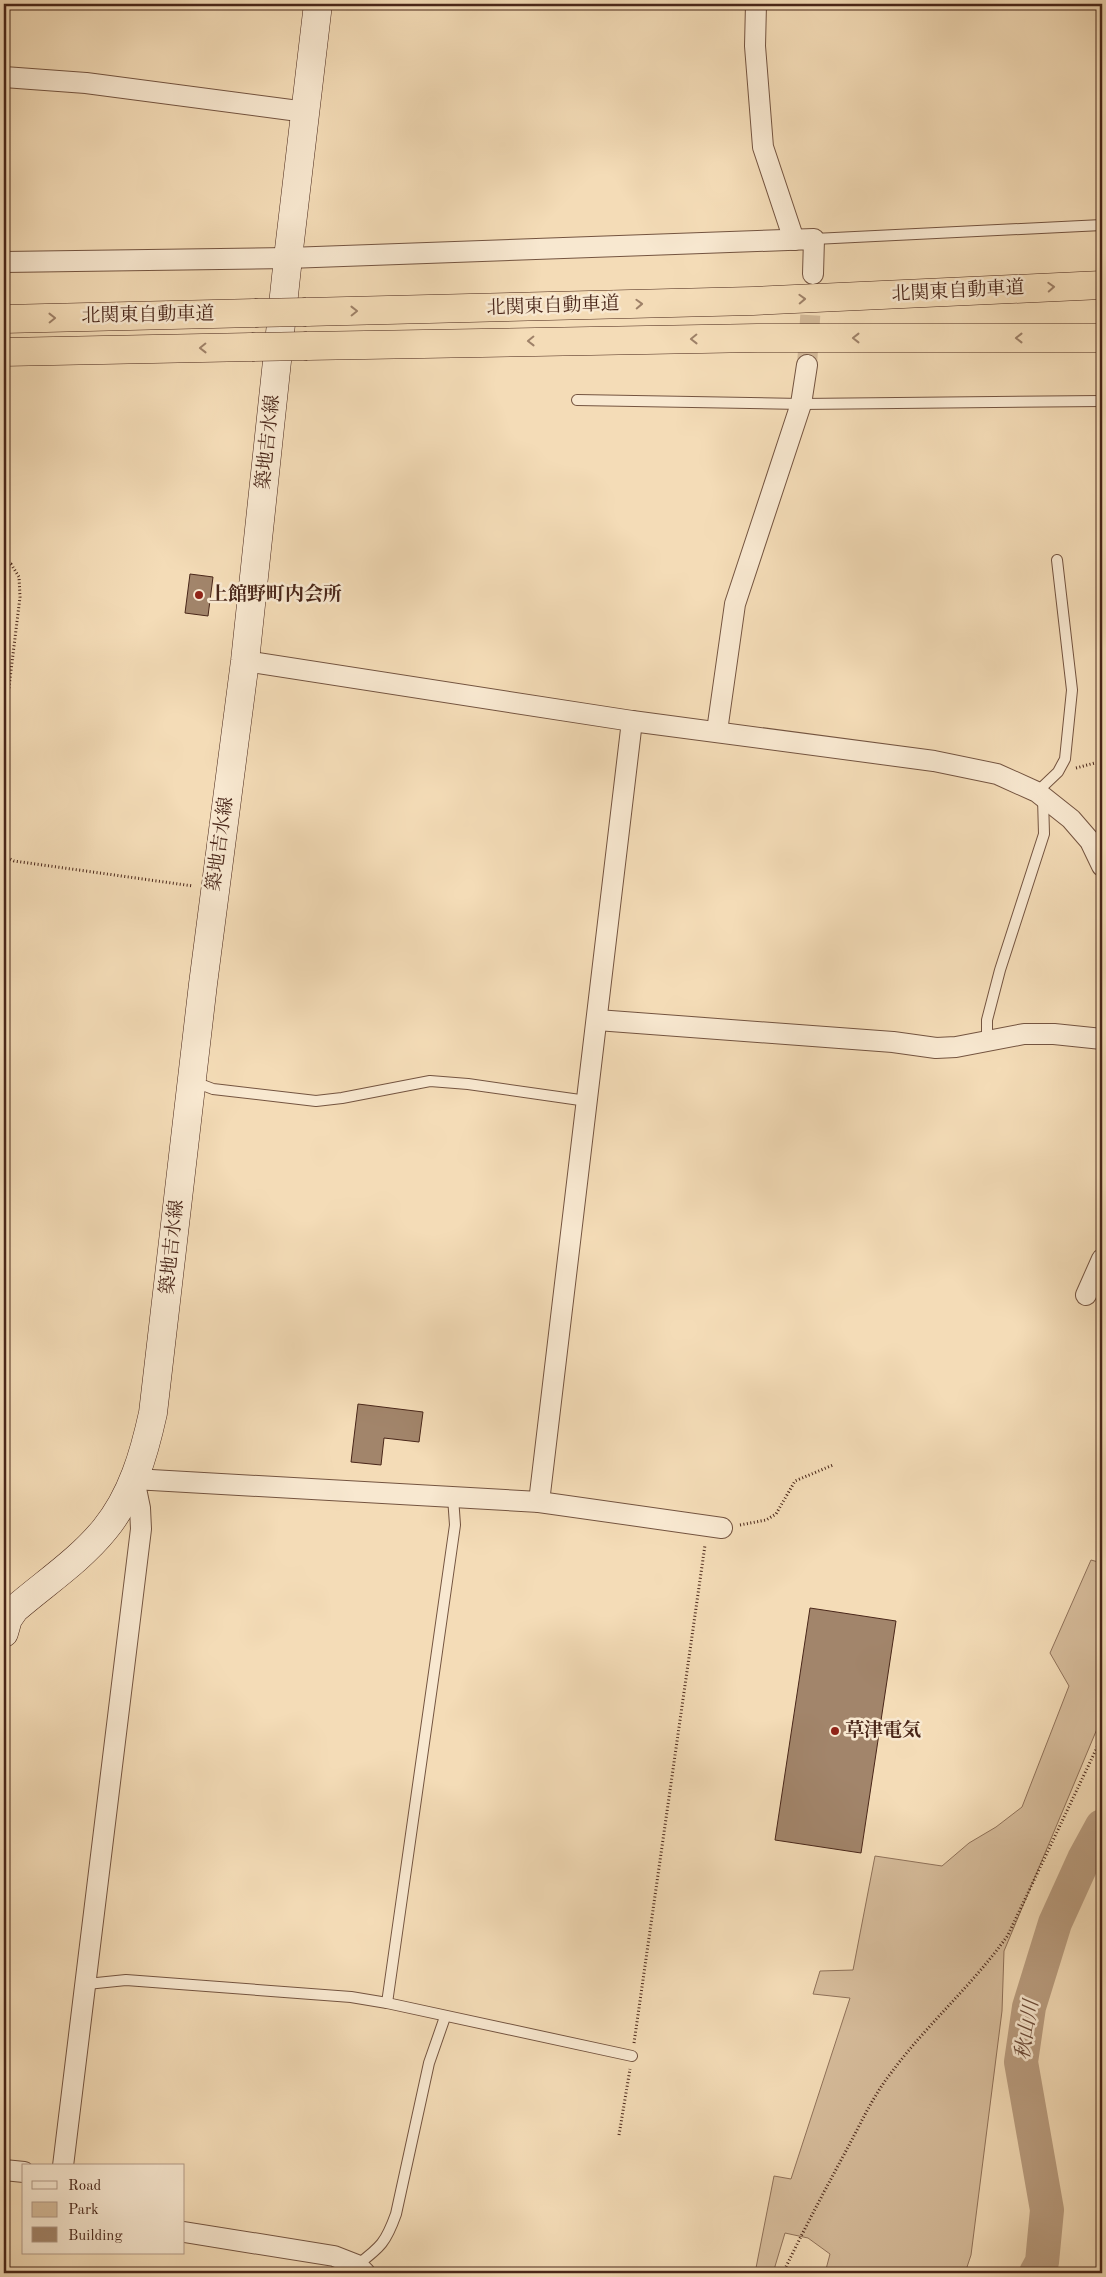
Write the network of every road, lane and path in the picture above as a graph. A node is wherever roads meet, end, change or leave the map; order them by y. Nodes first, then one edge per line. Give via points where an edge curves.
1 (318, 4) edge
2 (756, 4) edge
3 (4, 77) edge
4 (306, 112) junction
5 (1102, 225) edge
6 (814, 239) junction
7 (794, 240) junction
8 (288, 258) junction
9 (4, 262) edge
10 (812, 274) tunnel mouth
11 (1102, 285) edge
12 (4, 319) edge
13 (1102, 338) edge
14 (4, 352) edge
15 (807, 365) tunnel mouth
16 (577, 400) dead end
17 (1102, 401) edge
18 (801, 404) junction
19 (1057, 560) dead end
20 (4, 563) edge
21 (245, 661) junction
22 (632, 721) junction
23 (4, 728) edge
24 (717, 731) junction
25 (1102, 761) edge
26 (1058, 772) junction
27 (1040, 795) junction
28 (4, 856) edge
29 (1102, 866) edge
30 (215, 889) junction
31 (598, 1020) junction
32 (1102, 1039) edge
33 (987, 1040) junction
34 (191, 1081) junction
35 (587, 1101) junction
36 (1102, 1259) edge
37 (1086, 1295) dead end
38 (832, 1465) dead end
39 (134, 1479) junction
40 (454, 1496) junction
41 (539, 1502) junction
42 (715, 1527) junction
43 (4, 1633) edge
44 (1102, 1737) edge
45 (87, 1984) junction
46 (387, 2003) junction
47 (445, 2017) junction
48 (632, 2056) junction
49 (618, 2135) dead end
50 (63, 2164) edge
51 (4, 2170) edge
52 (22, 2172) edge
53 (185, 2232) edge
54 (361, 2269) edge
55 (783, 2273) edge

1 - 4 main road, 築地吉水線
2 - 7 street via 755,46 763,147
3 - 4 street via 86,83
4 - 8 main road, 築地吉水線
5 - 6 lane
6 - 7 street
6 - 10 street
7 - 8 street
8 - 9 street
8 - 21 main road, 築地吉水線
12 -> 11 highway, 北関東自動車道, bridge via 753,301
13 -> 14 highway, 北関東自動車道, bridge via 757,338
15 - 18 street
16 - 18 lane
17 - 18 lane
18 - 24 street via 735,604
19 - 26 lane via 1072,690 1065,759
20 - 23 path via 11,564 19,577 20,597
21 - 22 street
21 - 30 main road, 築地吉水線
22 - 24 street
22 - 31 street
24 - 27 street via 934,761 997,774
25 - 26 path
26 - 27 lane
27 - 29 street via 1071,819 1090,841
27 - 33 lane via 1044,834 1000,970 987,1020
28 - 30 path via 14,861
30 - 34 main road, 築地吉水線
31 - 33 street via 936,1048
31 - 35 street
32 - 33 street via 1024,1034
34 - 35 lane via 213,1088 316,1101 430,1081
34 - 39 main road, 築地吉水線 via 158,1383 146,1442
35 - 41 street
36 - 37 street
38 - 42 path via 795,1481 771,1517
39 - 40 street
39 - 43 main road, 築地吉水線 via 105,1530 15,1609
39 - 45 street via 141,1529
40 - 41 street
40 - 46 lane via 455,1525
41 - 42 street
42 - 48 path
44 - 55 path via 1008,1934 988,1963 889,2075 870,2105
45 - 46 lane via 126,1980
45 - 50 street
46 - 47 lane
47 - 48 lane
47 - 54 lane via 429,2063 396,2214 383,2244
48 - 49 path
51 - 52 street
53 - 54 street via 334,2256

